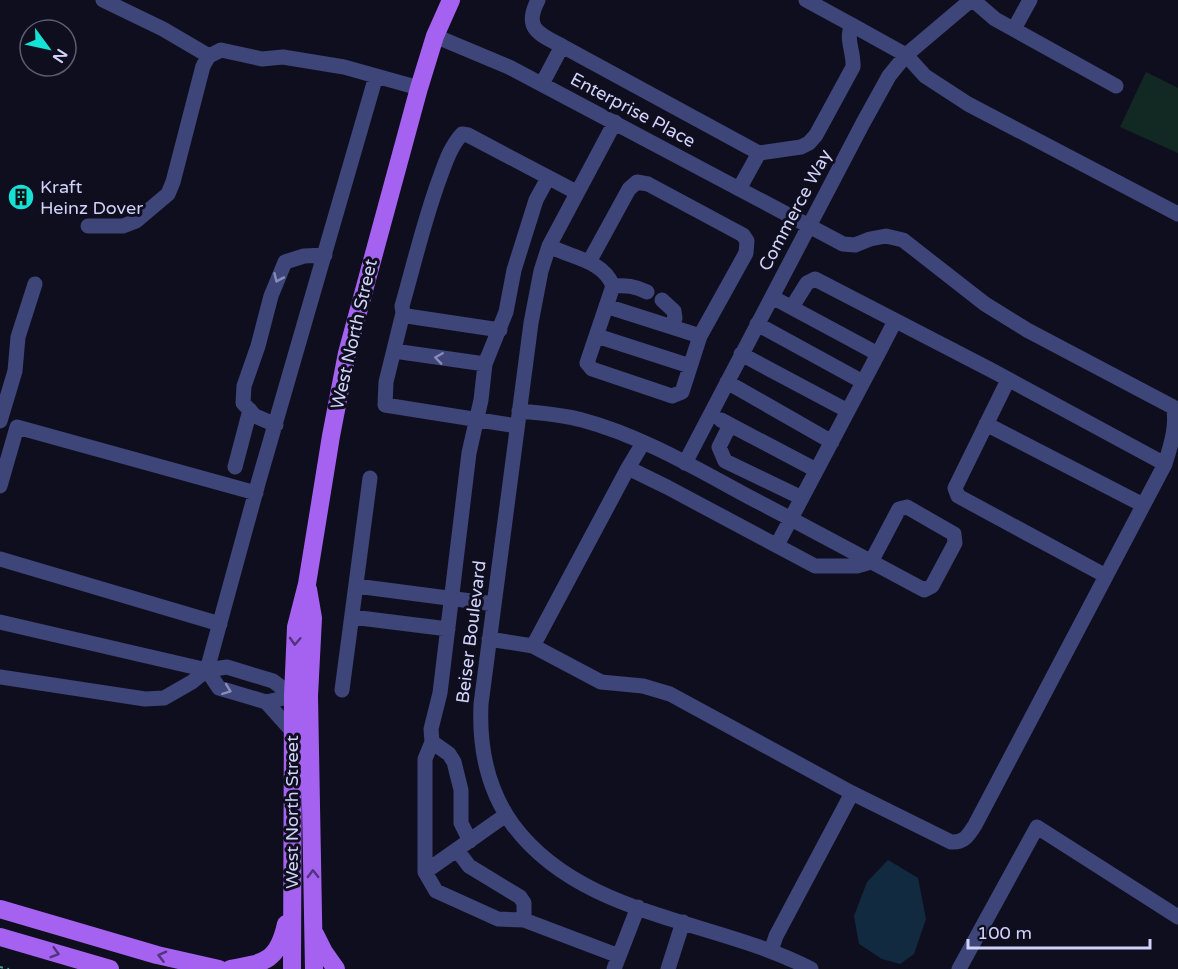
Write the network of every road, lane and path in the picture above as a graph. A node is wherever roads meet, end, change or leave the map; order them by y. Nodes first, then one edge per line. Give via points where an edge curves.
1 (104, 0) edge
2 (451, 0) edge
3 (538, 0) edge
4 (806, 0) edge
5 (972, 0) edge
6 (1030, 0) edge
7 (852, 25) junction
8 (1014, 29) junction
9 (435, 36) junction
10 (562, 46) junction
11 (906, 55) junction
12 (209, 56) junction
13 (376, 75) junction
14 (542, 84) junction
15 (1116, 86) dead end
16 (419, 88) junction
17 (615, 122) junction
18 (759, 153) junction
19 (549, 178) junction
20 (739, 189) junction
21 (576, 192) junction
22 (1178, 214) edge
23 (88, 226) dead end
24 (809, 226) junction
25 (549, 246) junction
26 (325, 255) junction
27 (589, 262) junction
28 (35, 284) dead end
29 (613, 286) junction
30 (647, 292) dead end
31 (772, 297) junction
32 (662, 300) dead end
33 (606, 306) junction
34 (792, 307) junction
35 (403, 312) junction
36 (895, 321) junction
37 (757, 324) junction
38 (672, 327) junction
39 (500, 330) junction
40 (597, 336) junction
41 (700, 336) junction
42 (394, 351) junction
43 (741, 354) junction
44 (878, 354) junction
45 (485, 364) junction
46 (690, 366) junction
47 (1008, 380) junction
48 (727, 382) junction
49 (863, 382) junction
50 (250, 410) junction
51 (848, 411) junction
52 (710, 415) junction
53 (518, 419) junction
54 (0, 421) edge
55 (476, 421) junction
56 (986, 424) junction
57 (276, 425) junction
58 (730, 425) junction
59 (643, 442) junction
60 (832, 442) junction
61 (685, 463) junction
62 (1164, 464) junction
63 (236, 467) dead end
64 (628, 468) junction
65 (816, 470) junction
66 (370, 478) dead end
67 (0, 486) edge
68 (256, 493) junction
69 (802, 498) junction
70 (1143, 505) junction
71 (791, 519) junction
72 (777, 545) junction
73 (0, 559) edge
74 (871, 562) junction
75 (1106, 576) junction
76 (356, 586) junction
77 (452, 598) junction
78 (494, 603) junction
79 (352, 617) junction
80 (0, 622) edge
81 (220, 624) junction
82 (448, 629) junction
83 (489, 639) junction
84 (533, 646) junction
85 (207, 670) junction
86 (0, 677) edge
87 (342, 690) dead end
88 (301, 696) junction
89 (266, 702) junction
90 (292, 732) junction
91 (432, 742) junction
92 (852, 793) junction
93 (506, 815) junction
94 (470, 841) junction
95 (457, 850) junction
96 (425, 872) junction
97 (292, 899) junction
98 (638, 907) junction
99 (0, 909) edge
100 (1178, 917) edge
101 (524, 920) junction
102 (683, 922) junction
103 (314, 932) junction
104 (0, 937) edge
105 (771, 951) junction
106 (617, 963) edge
107 (0, 967) edge
108 (9, 969) edge
109 (110, 969) edge
110 (219, 969) edge
111 (230, 969) edge
112 (292, 969) edge
113 (314, 969) edge
114 (336, 969) edge
115 (668, 969) edge
116 (811, 969) edge
117 (959, 969) edge

1 - 12 street
2 - 9 main road, West North Street
3 - 10 street via 532,15 534,28
4 - 7 street
5 - 8 street
5 - 11 street, Commerce Way
6 - 8 street
7 - 11 street
7 - 18 street via 848,33 852,67 816,135 801,147
8 - 15 street
9 - 14 street, Enterprise Place
9 - 16 main road, West North Street
10 - 14 street
10 - 18 street
11 - 22 street via 925,76 968,104
11 - 24 street, Commerce Way via 889,76
12 - 13 street via 220,51 262,59 283,57
12 - 23 street via 168,194 123,226
13 - 16 street
13 - 26 street
14 - 17 street, Enterprise Place
16 - 88 main road, West North Street via 347,353 296,627
17 - 20 street, Enterprise Place
17 - 21 street, Beiser Boulevard
18 - 20 street
19 - 21 street
19 - 35 street via 462,134 447,159 430,204
19 - 39 street via 536,200
20 - 24 street, Enterprise Place
21 - 25 street, Beiser Boulevard
24 - 31 street, Commerce Way
24 - 62 street, Enterprise Place via 849,246 886,236 903,240 985,304 1027,330 1173,407 1176,415
25 - 27 street
25 - 53 street, Beiser Boulevard via 531,323
26 -> 50 street via 285,262 244,386 243,403
26 - 57 street
27 - 29 street via 601,268
27 - 41 street via 628,189 637,182 648,184 743,235 746,253
28 - 54 street via 18,337 15,371
29 - 30 street via 626,285
29 - 33 street
31 - 34 street
31 - 37 street, Commerce Way
32 - 38 street via 674,311
33 - 38 street
33 - 40 street
34 - 36 street via 807,283 815,279
34 - 44 street
35 - 39 street via 407,316
35 - 42 street
36 - 44 street
36 - 47 street
37 - 43 street, Commerce Way
37 - 49 street
38 - 41 street
39 - 45 street
40 - 46 street
40 - 46 street via 587,363 592,369 672,396 682,392
41 - 46 street
45 -> 42 street
42 - 55 street via 385,405
43 - 48 street, Commerce Way
43 - 51 street
44 - 49 street
45 - 55 street
47 - 56 street
47 - 62 street
48 - 52 street, Commerce Way
48 - 60 street
49 - 51 street
50 - 57 street
50 - 63 street
51 - 60 street
52 - 58 street
52 - 61 street, Commerce Way
53 - 55 street
53 - 59 street via 557,414 604,426
53 - 78 street, Beiser Boulevard
55 - 77 street
56 - 70 street
56 - 75 street via 955,488 958,496
57 - 68 street
58 - 65 street
58 - 69 street via 719,447 725,460
59 - 61 street
59 - 64 street
60 - 65 street
61 - 71 street
62 - 70 street
64 - 72 street
64 - 84 street
65 - 69 street
66 - 76 street
67 - 68 street via 17,427
68 - 81 street
69 - 71 street
70 - 75 street
71 - 72 street
71 - 74 street
72 - 74 street via 815,566
73 - 81 street
74 - 74 street via 924,590 937,578 955,543 954,534 907,507 900,509
75 - 92 street via 963,841 951,842
76 - 77 street
76 - 79 street
77 - 78 street
77 - 82 street
78 - 83 street, Beiser Boulevard
79 - 82 street
79 - 87 street
80 - 85 street
81 - 85 street
82 - 91 street
83 - 84 street
83 - 93 street, Beiser Boulevard via 480,729 484,759
84 - 92 street via 601,682 643,686 670,694
85 - 86 street via 164,698 145,699
85 - 88 street via 227,667 273,681
85 -> 89 street via 219,688
88 - 89 street
88 - 90 main road, West North Street
103 -> 88 main road, West North Street
89 - 90 street
90 - 97 main road, West North Street
91 - 94 street via 454,762 461,790 461,823
91 - 96 street via 425,759
92 - 105 street
93 - 94 street
93 - 98 street, Beiser Boulevard via 537,854 559,870 585,886
94 - 95 street
95 - 96 street
95 - 101 street via 469,866 520,897
96 - 101 street via 436,891 498,919
97 - 111 main road via 277,950 258,964
97 - 112 main road, West North Street
98 - 102 street, Beiser Boulevard
98 - 106 street
110 -> 99 main road
100 - 117 street via 1037,827
101 - 106 street
102 - 105 street, Beiser Boulevard
102 - 115 street
103 - 113 main road, West North Street
103 - 114 main road
104 -> 109 main road
105 - 116 street, Beiser Boulevard
107 - 108 path

